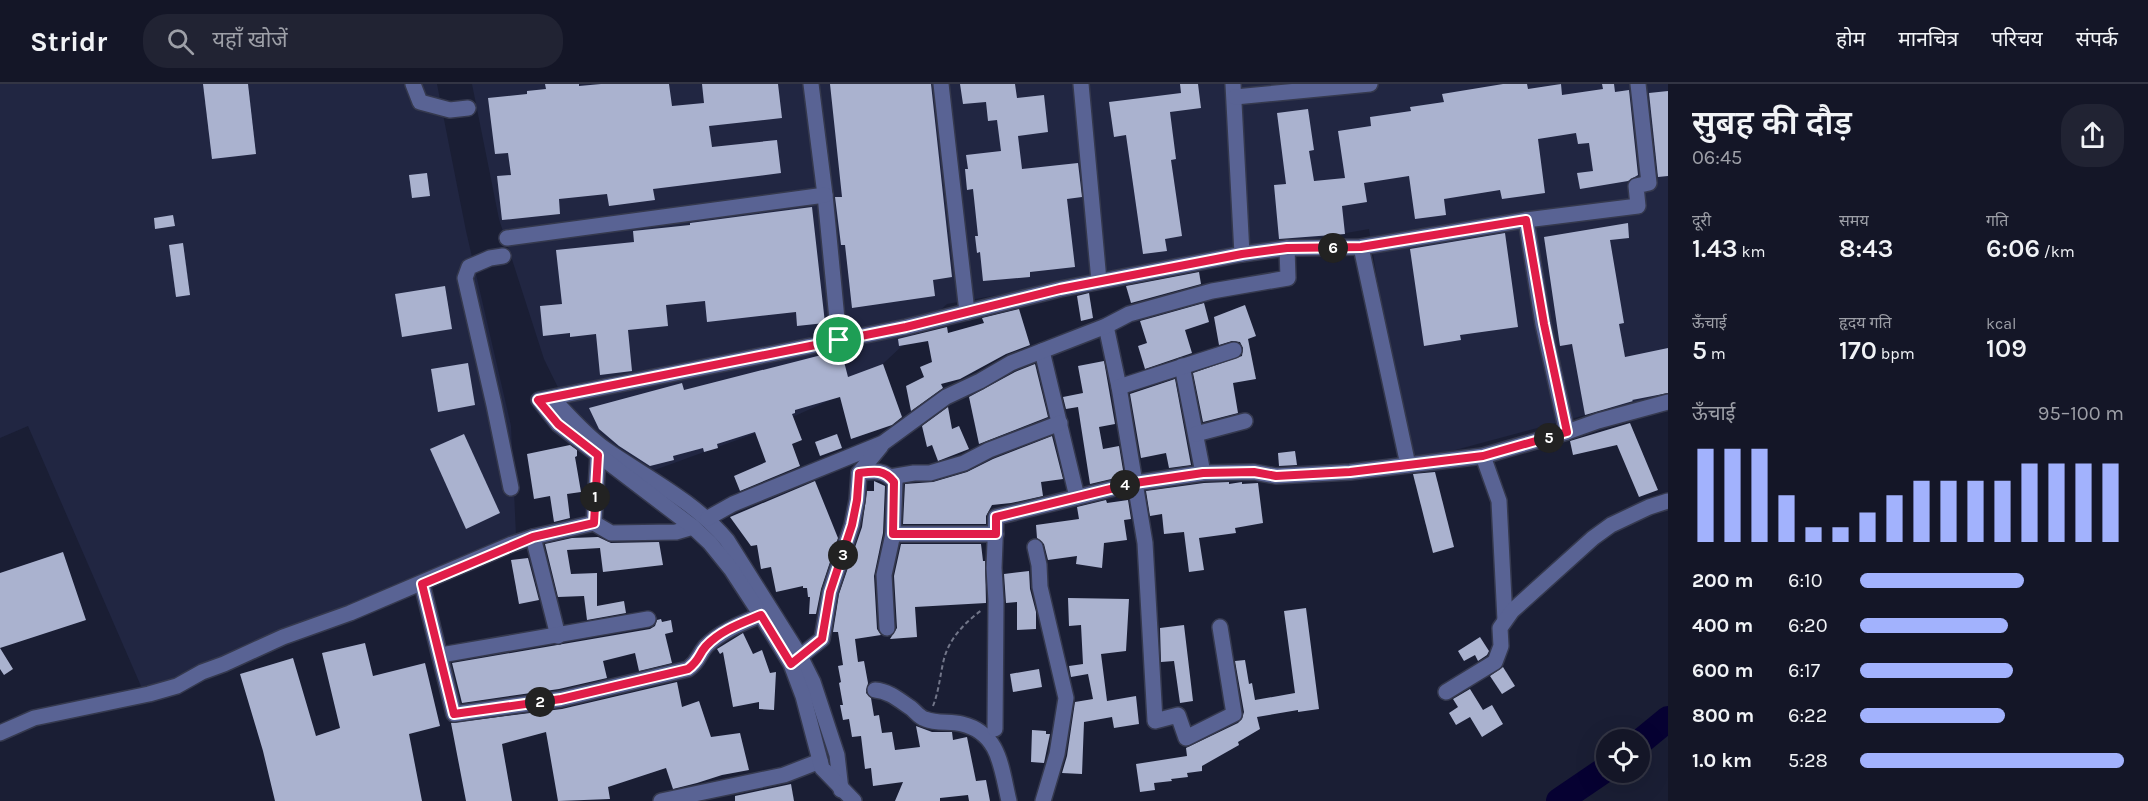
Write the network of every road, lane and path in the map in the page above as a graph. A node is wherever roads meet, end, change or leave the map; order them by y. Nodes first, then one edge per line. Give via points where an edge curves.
1 (412, 84) edge
2 (812, 84) edge
3 (941, 84) edge
4 (1081, 84) edge
5 (1370, 84) edge
6 (1638, 84) edge
7 (1234, 91) edge
8 (468, 108) dead end
9 (825, 195) junction
10 (1526, 220) junction
11 (507, 238) dead end
12 (1361, 247) junction
13 (1287, 248) junction
14 (1242, 254) junction
15 (503, 256) dead end
16 (1099, 281) junction
17 (967, 312) junction
18 (1106, 326) junction
19 (839, 340) junction
20 (1234, 350) dead end
21 (1042, 351) junction
22 (1182, 366) junction
23 (1119, 387) junction
24 (545, 399) junction
25 (1668, 402) edge
26 (1245, 421) dead end
27 (1060, 423) junction
28 (1567, 432) junction
29 (1197, 434) junction
30 (883, 444) junction
31 (598, 455) junction
32 (1483, 456) junction
33 (1408, 465) junction
34 (859, 473) junction
35 (1203, 473) junction
36 (891, 477) junction
37 (1135, 483) junction
38 (511, 488) dead end
39 (1077, 497) junction
40 (1668, 501) edge
41 (708, 518) junction
42 (594, 523) junction
43 (693, 527) junction
44 (893, 534) junction
45 (996, 534) junction
46 (533, 537) junction
47 (1035, 547) dead end
48 (422, 584) junction
49 (996, 601) junction
50 (761, 615) junction
51 (648, 619) dead end
52 (1505, 620) junction
53 (1220, 627) dead end
54 (887, 628) dead end
55 (558, 636) junction
56 (441, 655) junction
57 (795, 660) junction
58 (875, 690) dead end
59 (1446, 692) dead end
60 (918, 715) junction
61 (995, 729) dead end
62 (0, 733) edge
63 (820, 761) junction
64 (839, 785) junction
65 (661, 801) edge
66 (845, 801) edge
67 (854, 801) edge
68 (1009, 801) edge
69 (1043, 801) edge

1 - 8 street via 420,102 450,110
2 - 9 street
3 - 17 street
4 - 16 street
5 - 7 street
6 - 10 street via 1649,183 1636,186 1638,206
7 - 14 street
9 - 11 street
9 - 19 street
10 - 12 street
10 - 28 street
12 - 13 street
12 - 33 street
13 - 14 street
13 - 18 street via 1288,278 1212,291 1130,314
14 - 16 street
15 - 38 street via 469,267 465,278
16 - 17 street
17 - 19 street
18 - 21 street
18 - 23 street
19 - 24 street
20 - 22 street
21 - 27 street
21 - 30 street via 946,397
22 - 23 street
22 - 29 street
23 - 37 street
24 - 31 street via 558,424
24 - 41 street via 603,448
25 - 28 street
26 - 29 street
27 - 36 street via 988,450 964,464
27 - 39 street
28 - 32 street
29 - 35 street
30 - 34 street
30 - 41 street via 733,504
31 - 42 street
31 - 43 street
32 - 33 street
32 - 52 street via 1499,501
33 - 35 street via 1276,476 1254,472
34 - 36 street via 875,470
34 - 57 street via 852,525 830,592 822,639
35 - 37 street
36 - 44 street
37 - 39 street
37 - 53 street via 1145,543 1155,721 1178,715 1186,738 1234,714
39 - 45 street via 996,517
40 - 52 street via 1611,525 1593,538
41 - 57 street via 727,540
42 - 43 street via 611,533 676,532
42 - 46 street
43 - 50 street via 731,569
44 - 45 street
44 - 54 street via 884,575
45 - 49 street
46 - 48 street
46 - 55 street
47 - 69 street via 1066,698 1057,754
48 - 56 street
48 - 62 street via 283,637 177,686 34,718
49 - 60 path via 951,641 934,703 924,717
49 - 61 street
50 - 56 street via 717,637 688,669 561,699 454,714
50 - 57 street
51 - 55 street
52 - 59 street via 1500,628 1501,646 1495,662
55 - 56 street
57 - 63 street
57 - 64 street via 820,702 837,755
58 - 60 street via 886,691
60 - 68 street via 928,721 961,723 989,737 1000,762
63 - 64 street
63 - 65 street via 784,775
64 - 66 street
64 - 67 street

